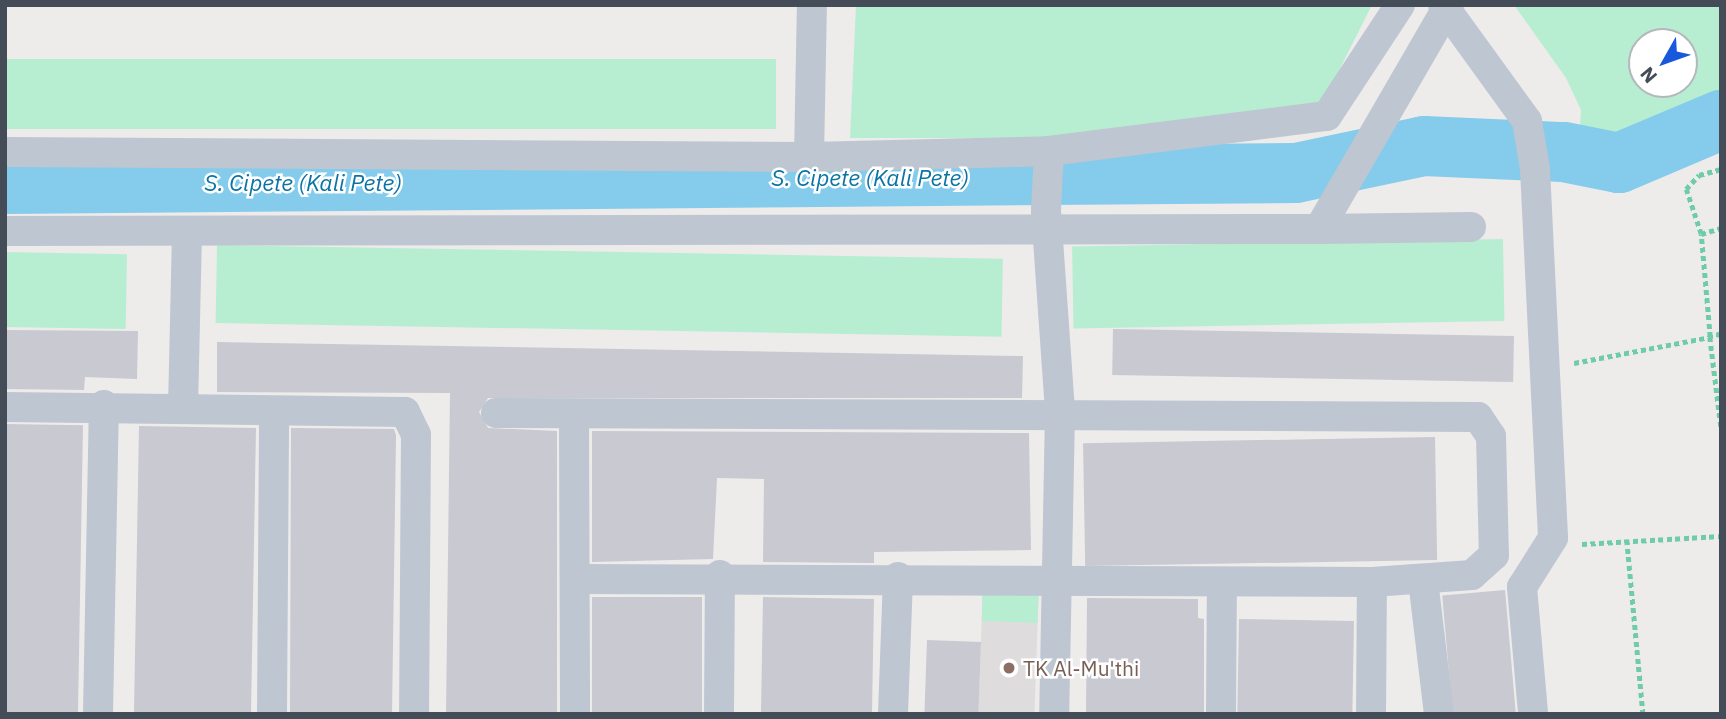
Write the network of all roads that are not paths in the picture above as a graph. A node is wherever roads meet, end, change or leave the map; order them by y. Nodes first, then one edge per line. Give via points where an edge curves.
1 (812, 5) edge
2 (1399, 5) edge
3 (1446, 7) edge
4 (5, 152) edge
5 (809, 157) junction
6 (1048, 160) junction
7 (1047, 218) junction
8 (1471, 227) dead end
9 (1320, 229) junction
10 (5, 231) edge
11 (187, 232) junction
12 (104, 405) junction
13 (5, 407) edge
14 (183, 409) junction
15 (1060, 412) junction
16 (496, 413) dead end
17 (274, 414) junction
18 (574, 416) junction
19 (720, 575) junction
20 (898, 577) junction
21 (1053, 577) junction
22 (575, 579) junction
23 (1423, 580) junction
24 (1222, 582) junction
25 (1372, 582) junction
26 (98, 714) edge
27 (272, 714) edge
28 (414, 714) edge
29 (575, 714) edge
30 (719, 714) edge
31 (893, 714) edge
32 (1054, 714) edge
33 (1221, 714) edge
34 (1371, 714) edge
35 (1439, 714) edge
36 (1533, 714) edge

1 - 5 street
2 - 6 street via 1327,116
3 - 9 street
3 - 36 street via 1527,121 1535,169 1553,538 1522,587
4 - 5 street
5 - 6 street
6 - 7 street
7 - 9 street
7 - 11 street
7 - 15 street
8 - 9 street
10 - 11 street
11 - 14 street
12 - 13 street
12 - 14 street
12 - 26 street
14 - 17 street
15 - 18 street
15 - 21 street
15 - 23 street via 1478,417 1491,436 1494,555 1472,575
16 - 18 street
17 - 27 street
17 - 28 street via 405,412 413,421
18 - 22 street
19 - 20 street
19 - 22 street
19 - 30 street
20 - 21 street
20 - 31 street
21 - 24 street
21 - 32 street
22 - 29 street
23 - 25 street
23 - 35 street
24 - 25 street
24 - 33 street
25 - 34 street

